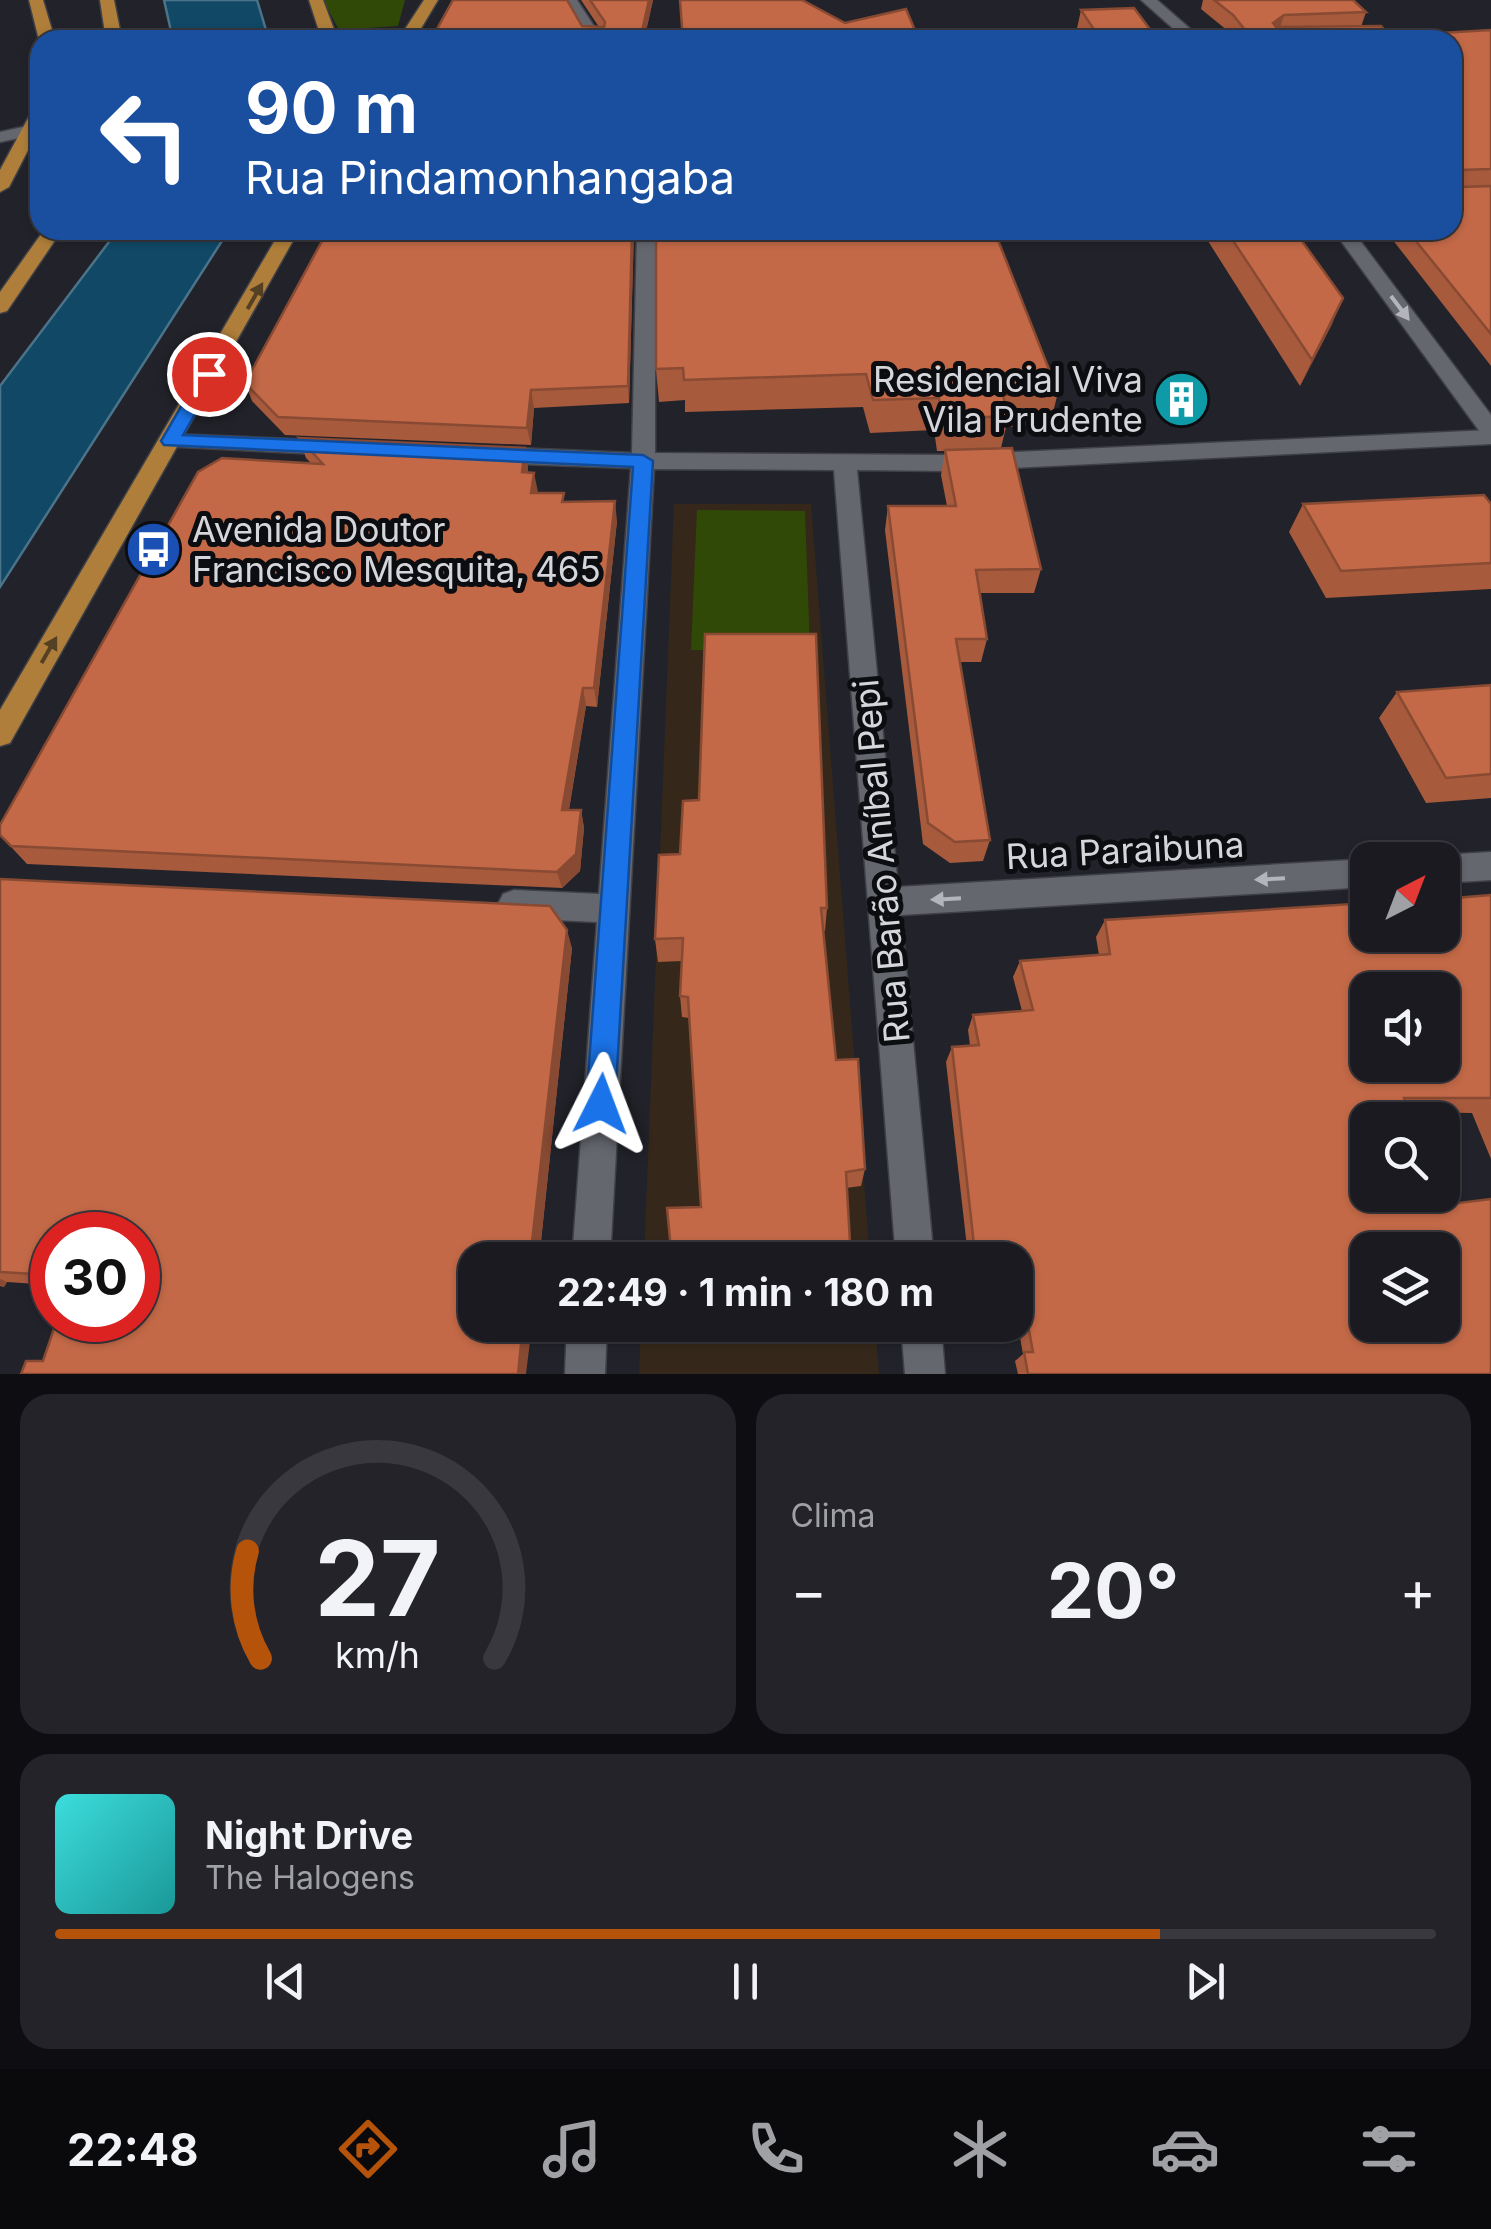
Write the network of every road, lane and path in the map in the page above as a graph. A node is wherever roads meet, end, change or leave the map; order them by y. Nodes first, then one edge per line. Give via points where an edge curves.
1 (36, 0) edge
2 (106, 0) edge
3 (316, 0) edge
4 (431, 0) edge
5 (570, 0) edge
6 (1148, 0) edge
7 (44, 30) edge
8 (112, 30) edge
9 (326, 30) edge
10 (412, 30) edge
11 (589, 30) edge
12 (1182, 30) edge
13 (30, 130) edge
14 (30, 134) edge
15 (0, 136) edge
16 (0, 187) edge
17 (46, 240) edge
18 (284, 240) edge
19 (646, 240) edge
20 (1349, 240) edge
21 (0, 307) edge
22 (1491, 434) edge
23 (170, 441) junction
24 (367, 449) edge
25 (466, 454) edge
26 (643, 461) junction
27 (845, 463) junction
28 (0, 735) edge
29 (1491, 866) edge
30 (1460, 868) edge
31 (1350, 875) edge
32 (474, 902) edge
33 (886, 902) junction
34 (612, 909) junction
35 (592, 1242) edge
36 (914, 1242) edge
37 (587, 1342) edge
38 (922, 1342) edge
39 (584, 1374) edge
40 (925, 1374) edge

1 - 7 highway
2 - 8 highway
3 - 9 highway
4 - 10 highway
5 - 11 street
6 - 12 street
13 - 15 street
14 - 16 highway
17 - 21 highway
23 -> 18 highway
19 - 26 street
20 -> 22 street
22 - 27 street
23 - 24 street
28 -> 23 highway
25 - 26 street
26 - 27 street
26 - 34 street
27 - 33 street, Rua Barão Aníbal Pepi
29 - 30 street
31 -> 33 street, Rua Paraibuna
32 - 34 street
33 - 36 street, Rua Barão Aníbal Pepi
34 - 35 street
37 - 39 street
38 - 40 street

